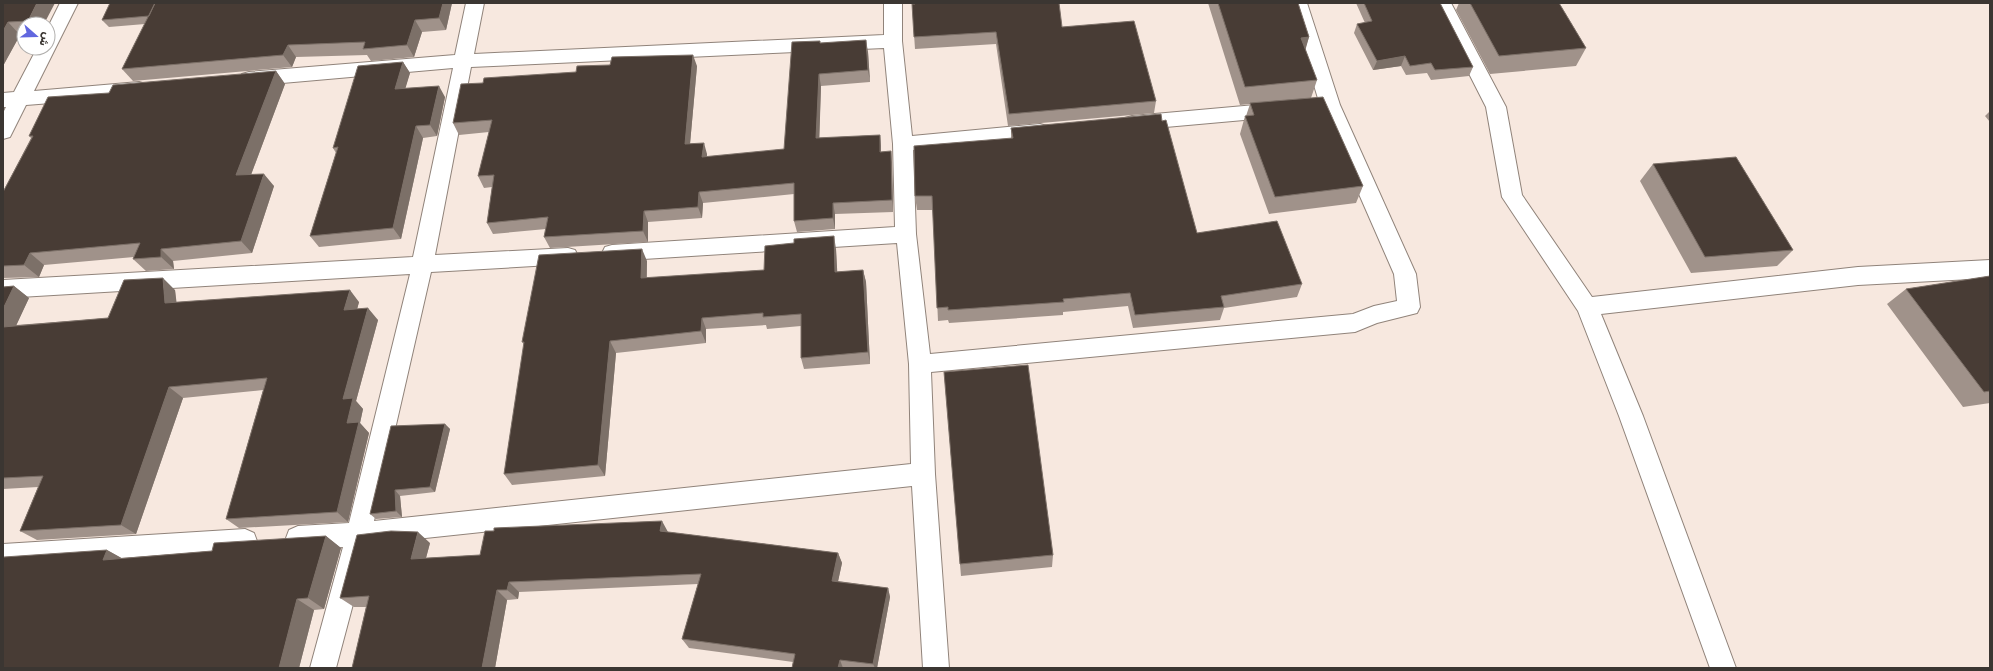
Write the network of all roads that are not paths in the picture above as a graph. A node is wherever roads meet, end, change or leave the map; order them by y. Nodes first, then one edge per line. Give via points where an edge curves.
1 (69, 3) edge
2 (475, 3) edge
3 (893, 3) edge
4 (1298, 3) edge
5 (1442, 3) edge
6 (56, 29) edge
7 (893, 41) junction
8 (41, 56) edge
9 (462, 61) junction
10 (233, 81) edge
11 (154, 88) edge
12 (12, 100) edge
13 (1291, 109) edge
14 (1117, 124) edge
15 (1061, 129) edge
16 (3, 132) edge
17 (903, 144) junction
18 (906, 234) junction
19 (422, 266) junction
20 (1990, 269) edge
21 (3, 289) edge
22 (1587, 307) junction
23 (920, 364) junction
24 (923, 474) junction
25 (359, 534) junction
26 (3, 556) edge
27 (323, 668) edge
28 (936, 668) edge
29 (1723, 668) edge

1 - 6 street
2 - 9 street
3 - 7 street
4 - 23 street via 1323,106 1405,274 1409,307 1374,315 1355,323
5 - 22 street via 1496,107 1512,197
7 - 9 street
7 - 17 street
8 - 12 street
9 - 10 street
9 - 19 street
11 - 12 street
12 - 16 street
13 - 14 street
15 - 17 street
17 - 18 street
18 - 19 street
18 - 23 street
19 - 21 street
19 - 25 street
20 - 22 street via 1858,276
22 - 29 street via 1631,416
23 - 24 street
24 - 25 street
24 - 28 street
25 - 26 street
25 - 27 street

